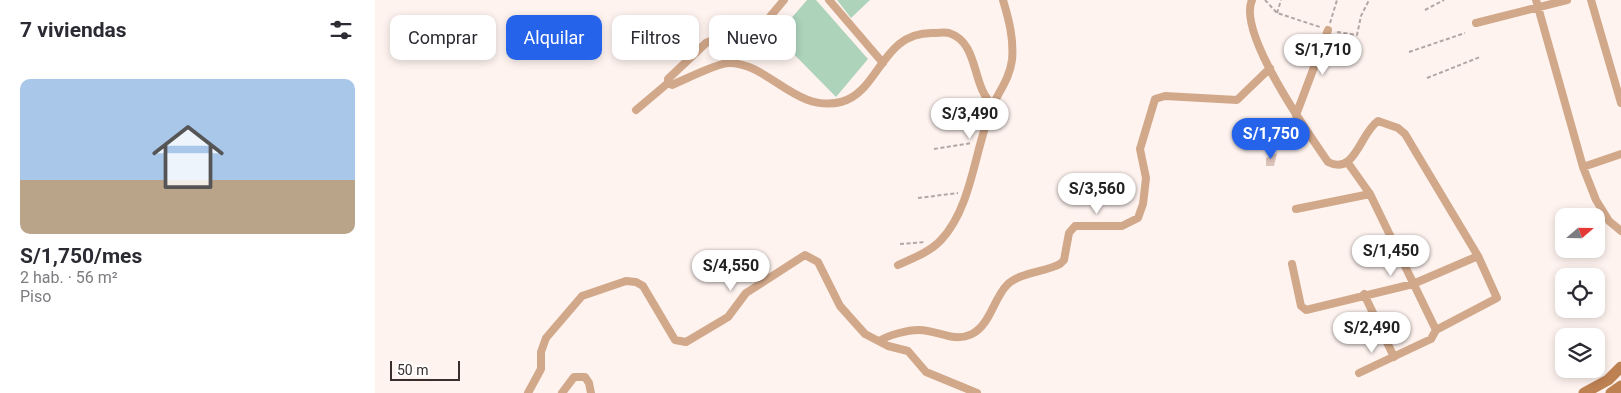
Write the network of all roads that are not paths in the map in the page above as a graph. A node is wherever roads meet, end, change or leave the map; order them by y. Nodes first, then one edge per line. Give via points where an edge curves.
1 (784, 0) edge
2 (829, 0) edge
3 (1003, 0) edge
4 (1252, 0) edge
5 (1567, 0) edge
6 (1591, 0) edge
7 (1537, 4) edge
8 (1476, 23) dead end
9 (1328, 30) road end
10 (883, 63) junction
11 (1270, 68) junction
12 (668, 84) junction
13 (1621, 103) edge
14 (993, 105) junction
15 (636, 110) dead end
16 (1295, 113) junction
17 (1621, 154) edge
18 (1348, 163) junction
19 (1583, 167) junction
20 (1370, 194) junction
21 (1296, 209) dead end
22 (1621, 231) edge
23 (1478, 256) junction
24 (1292, 264) dead end
25 (899, 265) dead end
26 (1413, 284) junction
27 (1364, 294) junction
28 (1436, 330) junction
29 (879, 341) junction
30 (1394, 357) junction
31 (1621, 367) edge
32 (1359, 372) dead end
33 (1621, 386) edge
34 (528, 393) edge
35 (562, 393) edge
36 (591, 393) edge
37 (977, 393) edge
38 (1584, 393) edge
39 (1611, 393) edge

1 - 12 street via 758,31 748,36 717,38 706,43 668,79
2 - 10 street
3 - 14 street via 1012,34 1012,62 1004,87
4 - 11 street via 1250,20
5 - 7 street
6 - 13 street
7 - 8 street
7 - 19 street
9 - 16 street
10 - 12 street via 855,96 840,102 806,100 739,64 727,63
10 - 14 street via 904,39 922,32 949,33 963,42 980,89
11 - 16 street
11 - 29 street via 1237,100 1165,96 1155,99 1140,149 1146,178 1138,218 1122,226 1075,226 1069,233 1060,264 1006,285 977,331 964,337 946,337 919,330
12 - 15 street
14 - 25 street via 959,212 941,240 923,254
16 - 18 street via 1328,162 1341,166
17 - 19 street
18 - 20 street
18 - 23 street via 1370,126 1378,121 1398,128 1430,174
19 - 22 street via 1595,200 1609,221
20 - 21 street
20 - 26 street
23 - 26 street
23 - 28 street via 1497,298
24 - 27 street via 1303,309
26 - 27 street
26 - 28 street
27 - 30 street
28 - 30 street via 1431,339
29 - 34 street via 865,334 844,311 818,262 809,256 801,256 780,274 746,293 730,316 686,342 675,340 643,286 626,281 582,296 573,305 546,338 541,352 541,369
29 - 37 street via 908,351 925,372
30 - 32 street
31 - 38 main road via 1608,380
33 - 39 main road
35 - 36 street via 574,377 579,376 585,377

